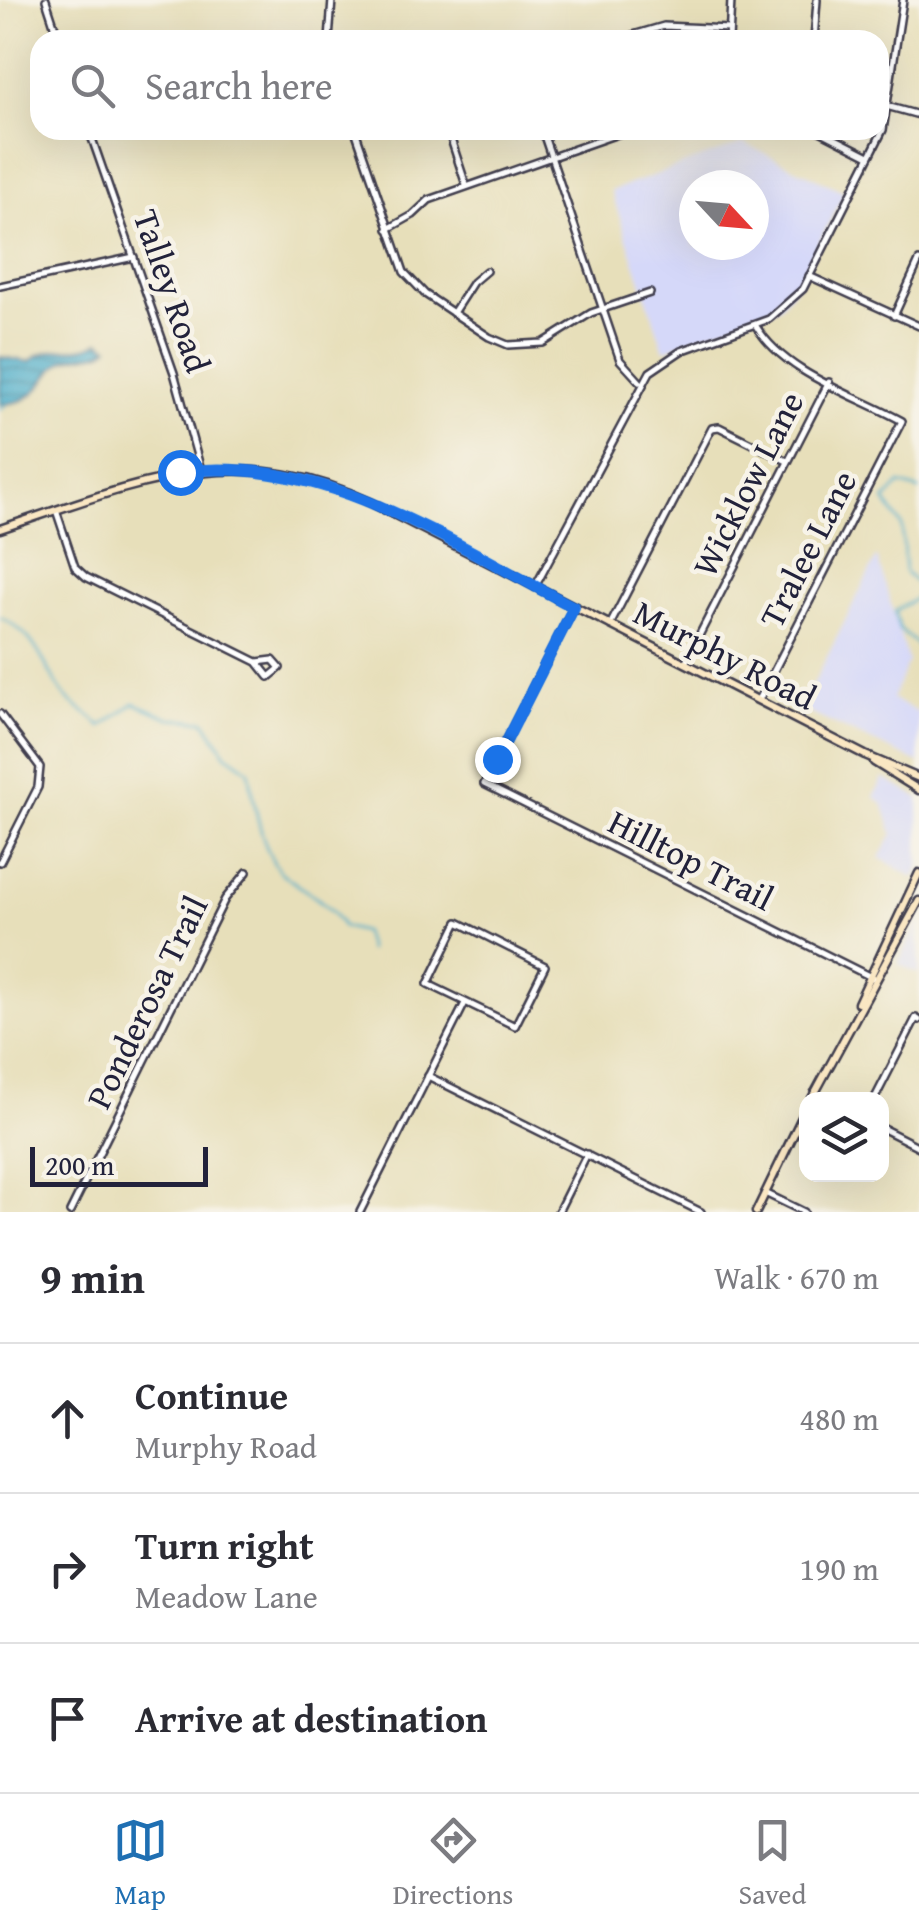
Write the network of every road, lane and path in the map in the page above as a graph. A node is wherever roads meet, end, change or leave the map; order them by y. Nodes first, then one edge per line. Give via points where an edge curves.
1 (46, 0) edge
2 (332, 0) edge
3 (731, 0) edge
4 (817, 0) edge
5 (903, 0) edge
6 (729, 29) joint
7 (56, 30) edge
8 (329, 30) edge
9 (650, 30) edge
10 (815, 30) edge
11 (890, 106) joint
12 (919, 115) edge
13 (92, 140) edge
14 (357, 140) edge
15 (451, 140) edge
16 (545, 140) edge
17 (600, 140) edge
18 (838, 140) edge
19 (876, 140) edge
20 (870, 156) junction
21 (550, 157) junction
22 (466, 185) junction
23 (388, 228) junction
24 (134, 257) junction
25 (919, 261) edge
26 (486, 271) dead end
27 (809, 276) junction
28 (0, 286) edge
29 (650, 292) dead end
30 (603, 309) junction
31 (453, 313) junction
32 (894, 316) junction
33 (756, 325) junction
34 (919, 326) edge
35 (640, 382) junction
36 (829, 382) junction
37 (787, 462) junction
38 (201, 470) junction
39 (56, 510) junction
40 (0, 529) edge
41 (535, 587) junction
42 (574, 607) junction
43 (610, 625) junction
44 (256, 662) junction
45 (685, 663) junction
46 (759, 700) junction
47 (0, 714) edge
48 (864, 755) junction
49 (919, 778) edge
50 (919, 790) edge
51 (0, 862) edge
52 (247, 872) dead end
53 (919, 873) edge
54 (919, 892) edge
55 (917, 905) edge
56 (892, 927) junction
57 (902, 932) junction
58 (872, 978) junction
59 (464, 1002) junction
60 (917, 1019) edge
61 (428, 1076) junction
62 (815, 1092) edge
63 (878, 1092) edge
64 (799, 1124) edge
65 (889, 1132) edge
66 (919, 1147) edge
67 (588, 1154) junction
68 (766, 1193) junction
69 (70, 1212) edge
70 (360, 1212) edge
71 (558, 1212) edge
72 (701, 1212) edge
73 (756, 1212) edge
74 (804, 1212) edge

1 - 7 street
2 - 8 street
3 - 6 street
4 - 10 street
5 - 11 street
6 - 9 street
11 - 12 street
13 - 24 street, Talley Road
14 - 23 street
15 - 22 street
16 - 21 street
17 - 21 street
18 - 20 street
19 - 20 street
20 - 27 street
21 - 22 street
21 - 30 street
22 - 23 street via 428,200
23 - 31 street via 407,277
24 - 28 street
24 - 38 street, Talley Road
25 - 32 street
26 - 31 street
27 - 32 street
27 - 33 street via 787,306
29 - 30 street
30 - 31 street via 526,347 488,337
30 - 35 street via 620,360
32 - 34 street
33 - 35 street via 670,356
33 - 36 street via 780,358
35 - 41 street
36 - 37 street, Wicklow Lane
36 - 46 street, Tralee Lane via 902,421
37 - 43 street via 712,428
37 - 45 street, Wicklow Lane
38 - 39 main road, Murphy Road via 153,478
38 - 41 main road, Murphy Road via 262,471 325,484
39 - 40 main road, Murphy Road
39 - 44 street via 86,577
41 - 42 main road, Murphy Road
42 - 43 main road, Murphy Road
42 - 58 street, Hilltop Trail via 484,784
43 - 45 main road, Murphy Road
44 - 44 street via 269,677 278,674 274,660
45 - 46 main road, Murphy Road
46 - 48 main road, Murphy Road
47 - 51 street via 34,756 40,779
48 - 49 main road, Murphy Road
48 - 50 main road, Murphy Road
52 - 69 street, Ponderosa Trail via 225,899
53 - 56 main road
54 - 55 main road
55 - 57 main road
56 - 57 main road
56 - 58 main road
57 - 58 main road
58 - 62 main road
59 - 59 street via 515,1026 545,966 458,922 428,984
59 - 61 street
60 - 63 street
61 - 67 street
61 - 70 street
64 - 68 main road
65 - 66 street
67 - 71 street
67 - 72 street
68 - 73 main road
68 - 74 street

